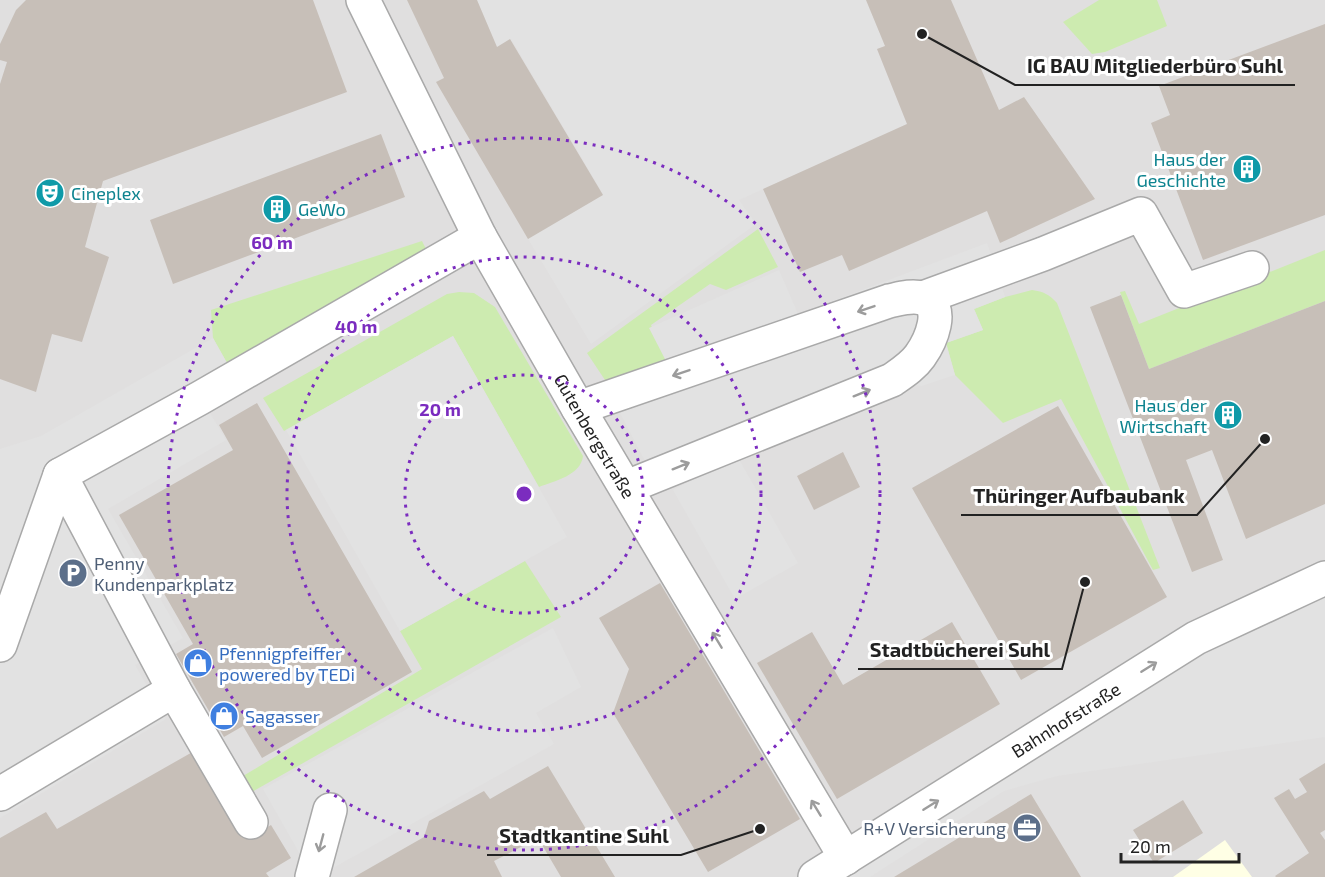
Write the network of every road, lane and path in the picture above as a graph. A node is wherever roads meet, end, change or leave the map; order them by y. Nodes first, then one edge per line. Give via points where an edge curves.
1 (363, 0) edge
2 (480, 237) junction
3 (1252, 268) dead end
4 (923, 298) junction
5 (578, 408) junction
6 (60, 475) junction
7 (627, 487) junction
8 (1325, 578) edge
9 (0, 645) edge
10 (174, 690) junction
11 (0, 794) edge
12 (330, 810) dead end
13 (251, 822) dead end
14 (846, 858) junction
15 (312, 877) edge
16 (814, 877) edge

1 - 2 street, Gutenbergstraße
2 - 5 street, Gutenbergstraße
2 - 6 street
3 - 4 street via 1184,291 1141,214
4 -> 5 street via 889,301
7 -> 4 street via 892,381 908,369 933,334 935,318 931,305
5 - 7 street, Gutenbergstraße
6 - 9 street
6 - 10 street
14 -> 7 street, Gutenbergstraße
14 -> 8 street, Bahnhofstraße via 1196,638
10 - 11 street
10 - 13 street
12 -> 15 street
14 - 16 street, Bahnhofstraße

